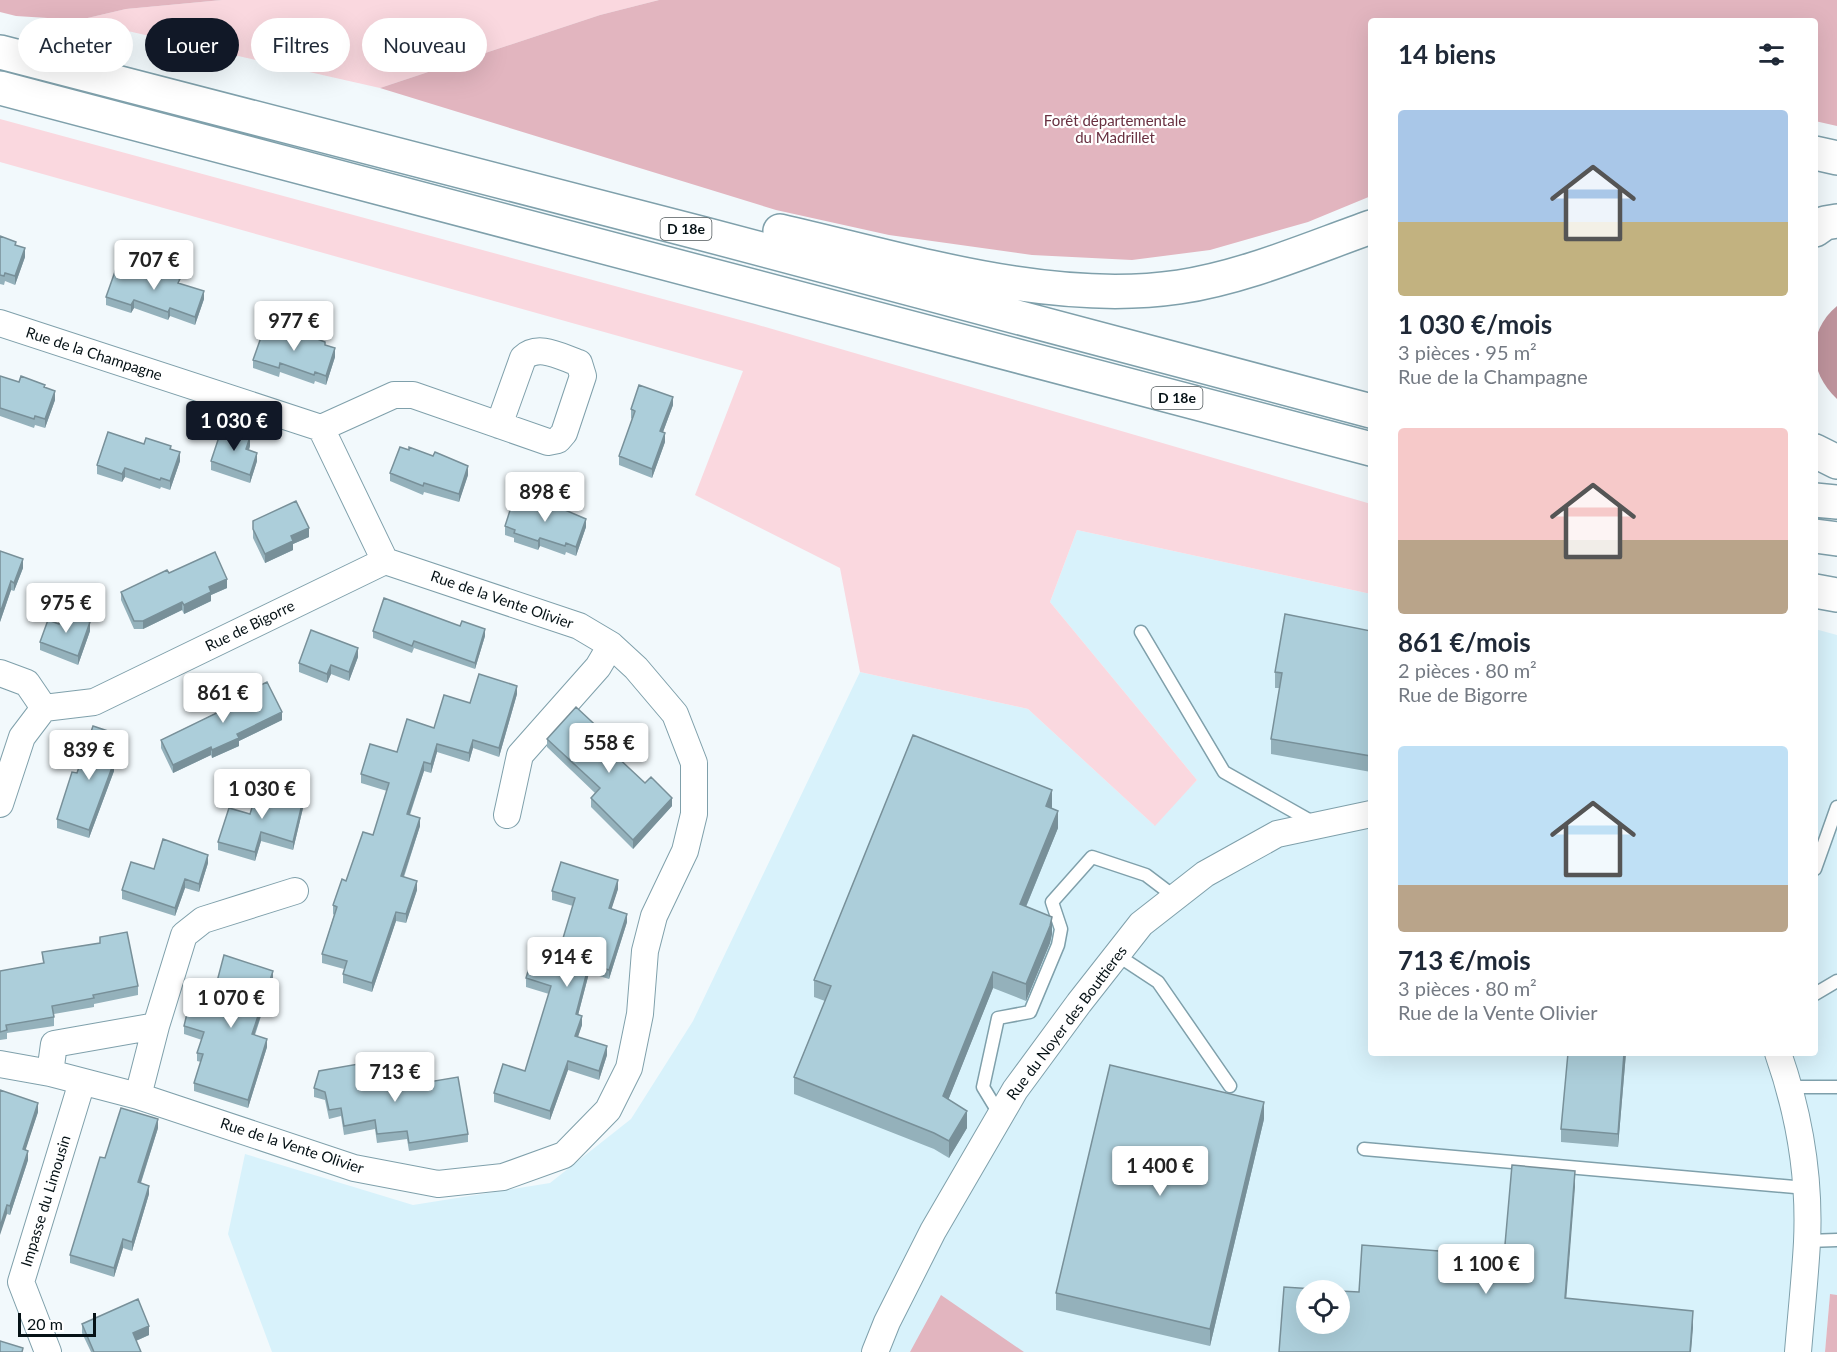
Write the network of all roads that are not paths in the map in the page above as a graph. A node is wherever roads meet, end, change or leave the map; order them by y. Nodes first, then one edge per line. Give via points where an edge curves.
1 (0, 52) edge
2 (0, 88) edge
3 (1818, 154) edge
4 (1837, 158) edge
5 (1837, 221) edge
6 (1368, 228) edge
7 (1818, 228) edge
8 (704, 234) junction
9 (0, 323) edge
10 (1368, 410) edge
11 (499, 425) dead end
12 (321, 428) junction
13 (1368, 448) edge
14 (1818, 452) edge
15 (1837, 462) edge
16 (1818, 500) edge
17 (1837, 502) edge
18 (1818, 536) edge
19 (1837, 539) edge
20 (385, 561) junction
21 (1818, 592) edge
22 (1837, 595) edge
23 (1141, 632) dead end
24 (612, 645) junction
25 (0, 674) edge
26 (44, 708) junction
27 (0, 804) edge
28 (1837, 807) edge
29 (507, 815) dead end
30 (1368, 815) edge
31 (1317, 824) junction
32 (1818, 861) edge
33 (295, 891) dead end
34 (1175, 897) junction
35 (1118, 954) junction
36 (1837, 981) edge
37 (1818, 992) edge
38 (156, 1026) junction
39 (1779, 1056) edge
40 (0, 1064) edge
41 (50, 1073) junction
42 (82, 1082) junction
43 (1230, 1086) dead end
44 (1790, 1087) junction
45 (1837, 1087) edge
46 (138, 1096) junction
47 (1000, 1115) junction
48 (1364, 1149) dead end
49 (1806, 1188) junction
50 (1837, 1240) edge
51 (1807, 1241) junction
52 (48, 1352) edge
53 (875, 1352) edge
54 (1798, 1352) edge

1 - 8 highway, D 18e
2 - 13 highway, D 18e
3 - 4 highway
5 - 7 highway
6 - 8 highway via 1241,272 1181,286 1118,292 1025,285 779,231
8 - 10 highway, D 18e
9 - 12 street, Rue de la Champagne
11 - 12 street via 413,395 394,395
12 - 20 street
14 - 15 highway
16 - 17 highway
18 - 19 highway
20 - 24 street, Rue de la Vente Olivier via 579,626
20 - 26 street, Rue de Bigorre via 94,702
21 - 22 highway
23 - 31 lane via 1224,772
24 - 29 street via 598,668 520,755
24 - 46 street, Rue de la Vente Olivier via 675,714 694,763 694,814 685,851 654,916 645,951 640,1014 629,1068 608,1110 564,1155 503,1177 438,1184 354,1168
25 - 26 street via 27,683
26 - 27 street via 22,737
28 - 32 lane
30 - 31 street, Rue du Noyer des Bouttieres
31 - 34 street, Rue du Noyer des Bouttieres via 1277,834 1205,874
33 - 38 street via 203,920 184,935
34 - 35 street, Rue du Noyer des Bouttieres via 1142,924
34 - 47 lane via 1146,875 1092,858 1052,902 1061,929 1058,945 1030,1012 998,1018 983,1087
35 - 43 lane via 1158,982
35 - 47 street, Rue du Noyer des Bouttieres
36 - 37 lane
38 - 41 street via 54,1044
38 - 46 street
39 - 44 street
40 - 41 street, Rue de la Vente Olivier
41 - 42 street, Rue de la Vente Olivier
42 - 46 street, Rue de la Vente Olivier
42 - 52 street, Impasse du Limousin via 21,1282
44 - 45 lane
44 - 49 street
47 - 53 street, Rue du Noyer des Bouttieres via 933,1231
48 - 49 lane
49 - 51 street
50 - 51 lane
51 - 54 street

